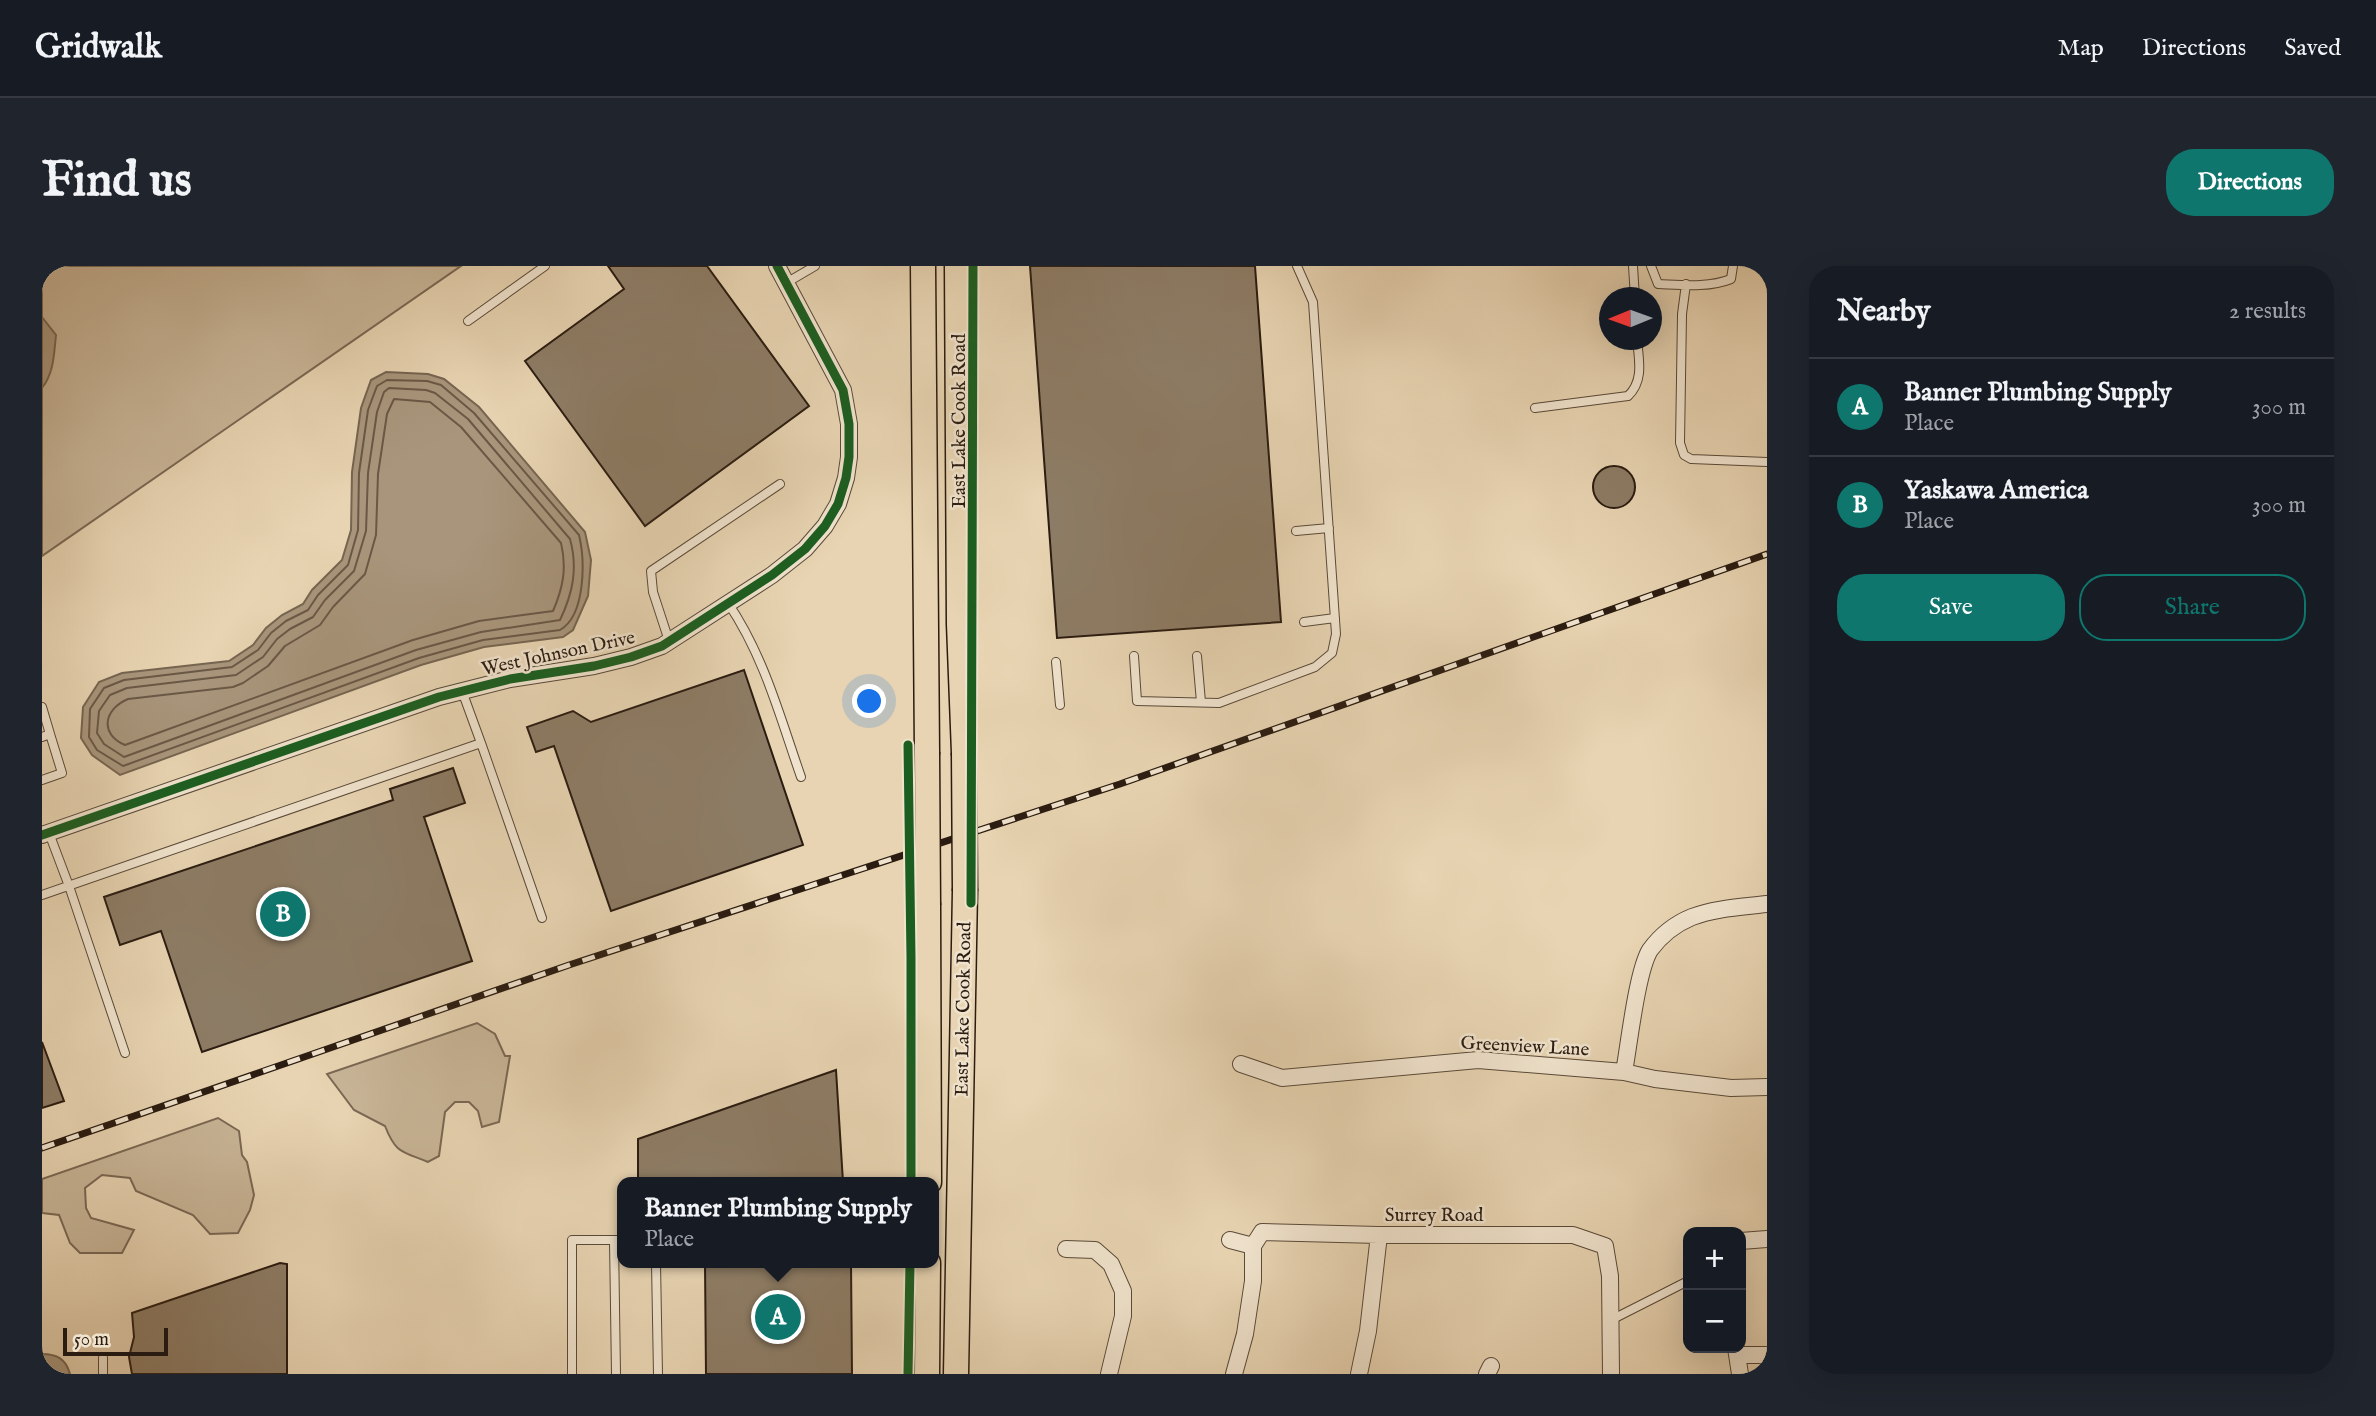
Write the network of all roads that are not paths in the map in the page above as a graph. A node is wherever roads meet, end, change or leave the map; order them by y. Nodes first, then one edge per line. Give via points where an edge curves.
1 (545, 266) edge
2 (777, 266) edge
3 (815, 266) edge
4 (923, 266) edge
5 (957, 266) edge
6 (1297, 266) edge
7 (1633, 266) edge
8 (1651, 266) edge
9 (1733, 266) edge
10 (786, 283) junction
11 (1686, 284) junction
12 (1634, 287) edge
13 (468, 321) dead end
14 (1638, 350) edge
15 (1535, 408) dead end
16 (1767, 462) edge
17 (780, 484) dead end
18 (1329, 528) junction
19 (1296, 531) dead end
20 (729, 603) junction
21 (1335, 618) junction
22 (1304, 622) dead end
23 (669, 641) junction
24 (1134, 656) dead end
25 (1196, 656) dead end
26 (1056, 662) dead end
27 (462, 691) junction
28 (1201, 702) junction
29 (1060, 705) dead end
30 (42, 707) edge
31 (46, 736) edge
32 (481, 743) junction
33 (800, 777) dead end
34 (42, 780) edge
35 (46, 834) edge
36 (69, 886) junction
37 (42, 895) edge
38 (1767, 904) edge
39 (542, 918) dead end
40 (125, 1054) dead end
41 (1241, 1064) dead end
42 (1624, 1072) junction
43 (1767, 1087) edge
44 (929, 1177) edge
45 (1379, 1235) junction
46 (1258, 1239) junction
47 (1767, 1239) edge
48 (617, 1240) edge
49 (1230, 1240) dead end
50 (1746, 1241) edge
51 (1066, 1248) dead end
52 (618, 1268) edge
53 (656, 1268) edge
54 (928, 1268) edge
55 (1683, 1283) edge
56 (1611, 1320) junction
57 (1746, 1352) edge
58 (1737, 1353) edge
59 (1767, 1355) edge
60 (103, 1358) dead end
61 (103, 1374) edge
62 (572, 1374) edge
63 (616, 1374) edge
64 (658, 1374) edge
65 (927, 1374) edge
66 (956, 1374) edge
67 (1109, 1374) edge
68 (1234, 1374) edge
69 (1359, 1374) edge
70 (1611, 1374) edge
71 (1740, 1374) edge

1 - 13 lane
2 - 10 street, West Johnson Drive
3 - 10 lane
4 - 44 main road, East Lake Cook Road, bridge
5 - 66 main road, East Lake Cook Road, bridge via 965,891
6 - 18 lane via 1313,302
7 - 12 lane
8 - 11 lane via 1658,284
9 - 11 lane via 1731,279 1720,284
10 - 20 street, West Johnson Drive via 843,390 849,424 846,478 838,504 805,549
11 - 16 lane via 1680,443 1684,454 1691,459
14 - 15 lane via 1639,377 1628,396
17 - 23 lane via 652,571 653,592
18 - 19 lane
18 - 21 lane
20 - 23 street, West Johnson Drive
20 - 33 lane via 762,664
21 - 22 lane
21 - 28 lane via 1332,653 1315,667 1219,703
23 - 27 street, West Johnson Drive via 594,666
24 - 28 lane via 1137,701
25 - 28 lane
26 - 29 lane
27 - 32 lane
27 - 35 street, West Johnson Drive
30 - 31 lane
31 - 34 lane via 62,773
32 - 36 lane
32 - 39 lane
35 - 36 lane
36 - 37 lane
36 - 40 lane
38 - 42 street via 1693,916 1669,929 1649,952
41 - 42 street, Greenview Lane via 1282,1078 1478,1060
42 - 43 street, Greenview Lane via 1731,1088
45 - 46 street, Surrey Road
45 - 56 street, Surrey Road via 1573,1235 1605,1246
45 - 69 street
46 - 49 street, Surrey Road
46 - 68 street via 1245,1334
47 - 50 street
48 - 62 lane via 572,1240
51 - 67 street via 1095,1250 1111,1264 1123,1291 1123,1316
52 - 63 lane
53 - 64 lane
54 - 65 main road
55 - 56 lane
56 - 70 street
57 - 59 street
58 - 71 street
60 - 61 lane

